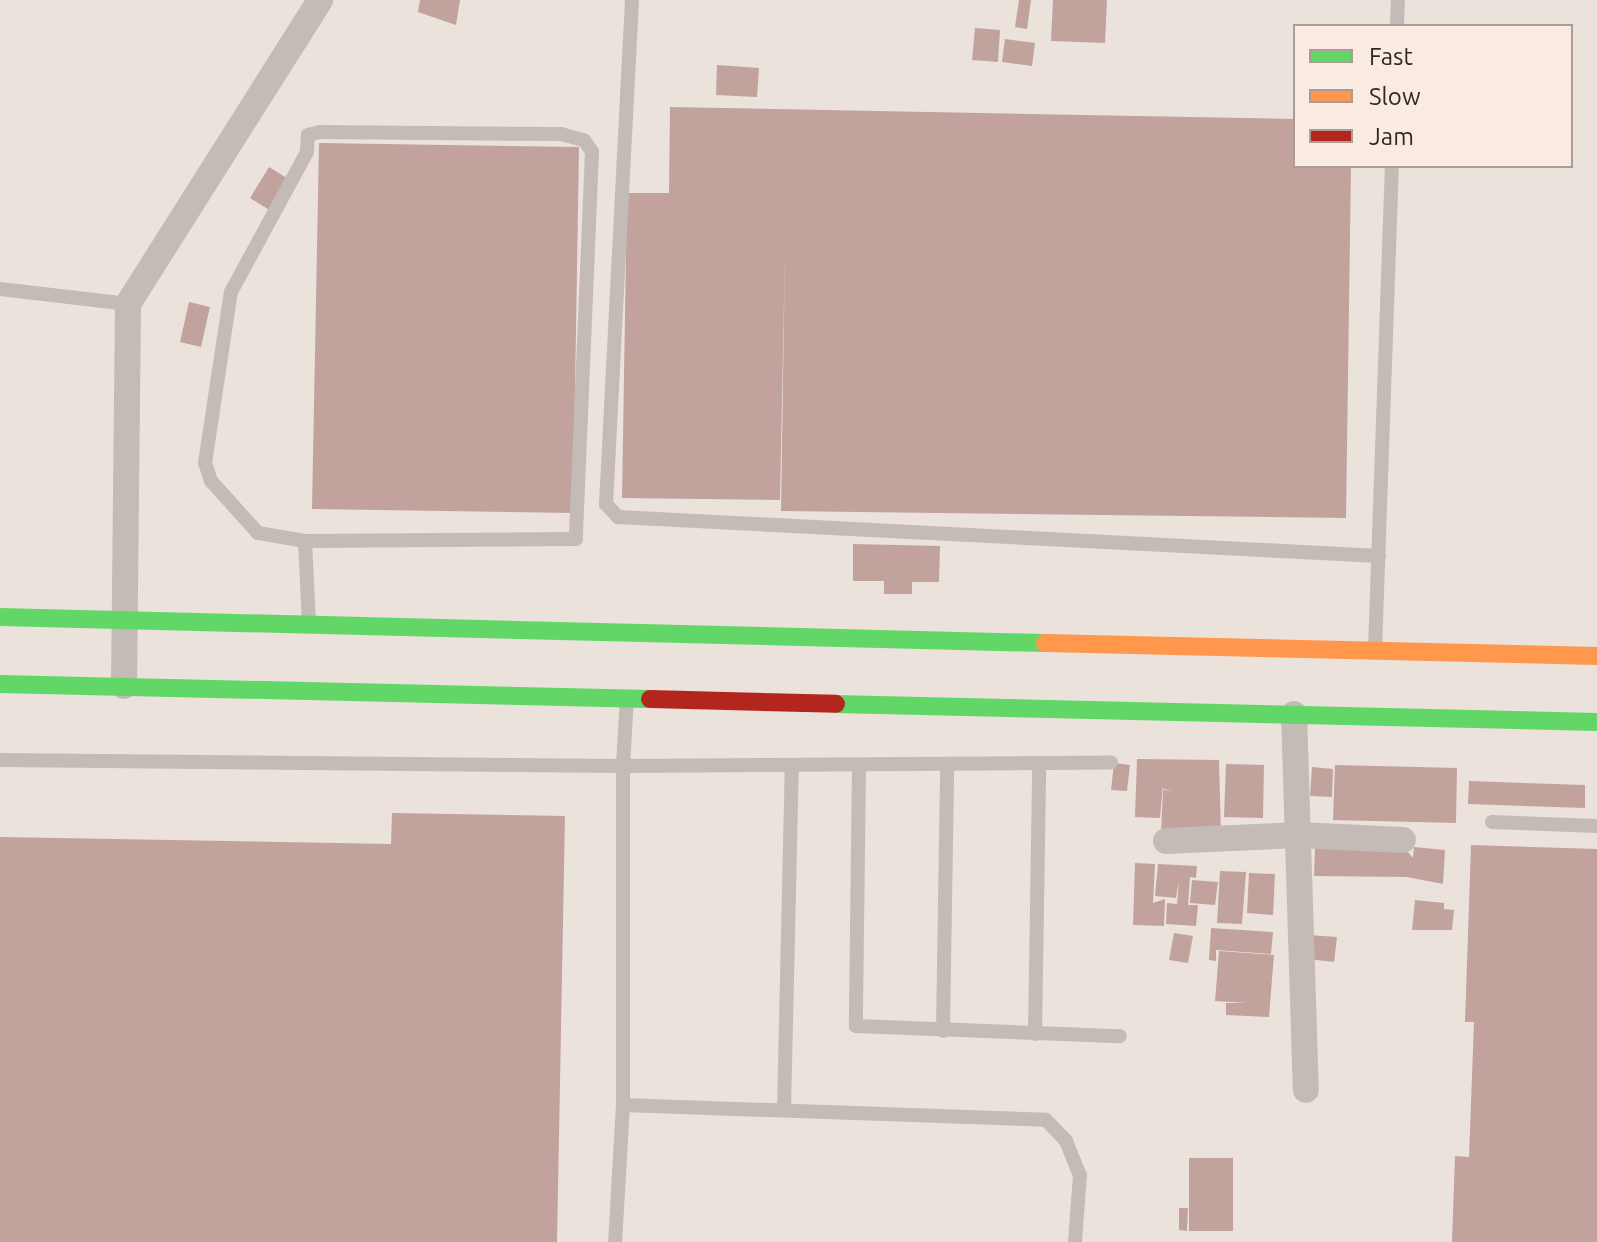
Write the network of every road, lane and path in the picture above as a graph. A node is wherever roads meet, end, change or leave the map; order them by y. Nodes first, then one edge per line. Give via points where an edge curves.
1 (320, 0) edge
2 (632, 0) edge
3 (1398, 0) edge
4 (1397, 24) edge
5 (1392, 168) edge
6 (0, 289) edge
7 (128, 304) junction
8 (305, 541) junction
9 (1379, 556) junction
10 (0, 617) edge
11 (126, 619) junction
12 (309, 624) junction
13 (1375, 650) junction
14 (1597, 656) edge
15 (0, 684) edge
16 (124, 686) junction
17 (627, 698) junction
18 (1294, 714) junction
19 (1597, 722) edge
20 (0, 760) edge
21 (1111, 763) dead end
22 (947, 765) junction
23 (1039, 765) junction
24 (623, 766) junction
25 (792, 766) junction
26 (859, 766) junction
27 (1492, 822) dead end
28 (1597, 826) edge
29 (1298, 835) junction
30 (1403, 840) dead end
31 (1166, 841) dead end
32 (943, 1031) junction
33 (1035, 1034) junction
34 (1120, 1036) dead end
35 (1306, 1090) dead end
36 (623, 1105) junction
37 (784, 1110) junction
38 (615, 1242) edge
39 (1075, 1242) edge

1 - 7 street
2 - 9 lane via 606,504 618,517
3 - 4 lane
5 - 9 lane
6 - 7 lane
7 - 11 street
8 - 8 lane via 576,539 592,152 584,140 561,134 308,135 307,152 231,292 205,463 211,481 258,533
8 - 12 lane
9 - 13 lane
10 - 11 street
11 - 12 street
11 - 16 street
12 - 13 street
13 - 14 street
15 - 16 street
16 - 17 street
17 - 18 street
17 - 24 lane
18 - 19 street
18 - 29 street
20 - 24 lane
21 - 23 lane
22 - 23 lane
22 - 26 lane
22 - 32 lane
23 - 33 lane
24 - 25 lane
24 - 36 lane
25 - 26 lane
25 - 37 lane
26 - 32 lane via 856,1026
27 - 28 lane
29 - 30 street
29 - 31 street
29 - 35 street
32 - 33 lane
33 - 34 lane
36 - 37 lane
36 - 38 lane
37 - 39 lane via 1046,1120 1066,1141 1080,1175

